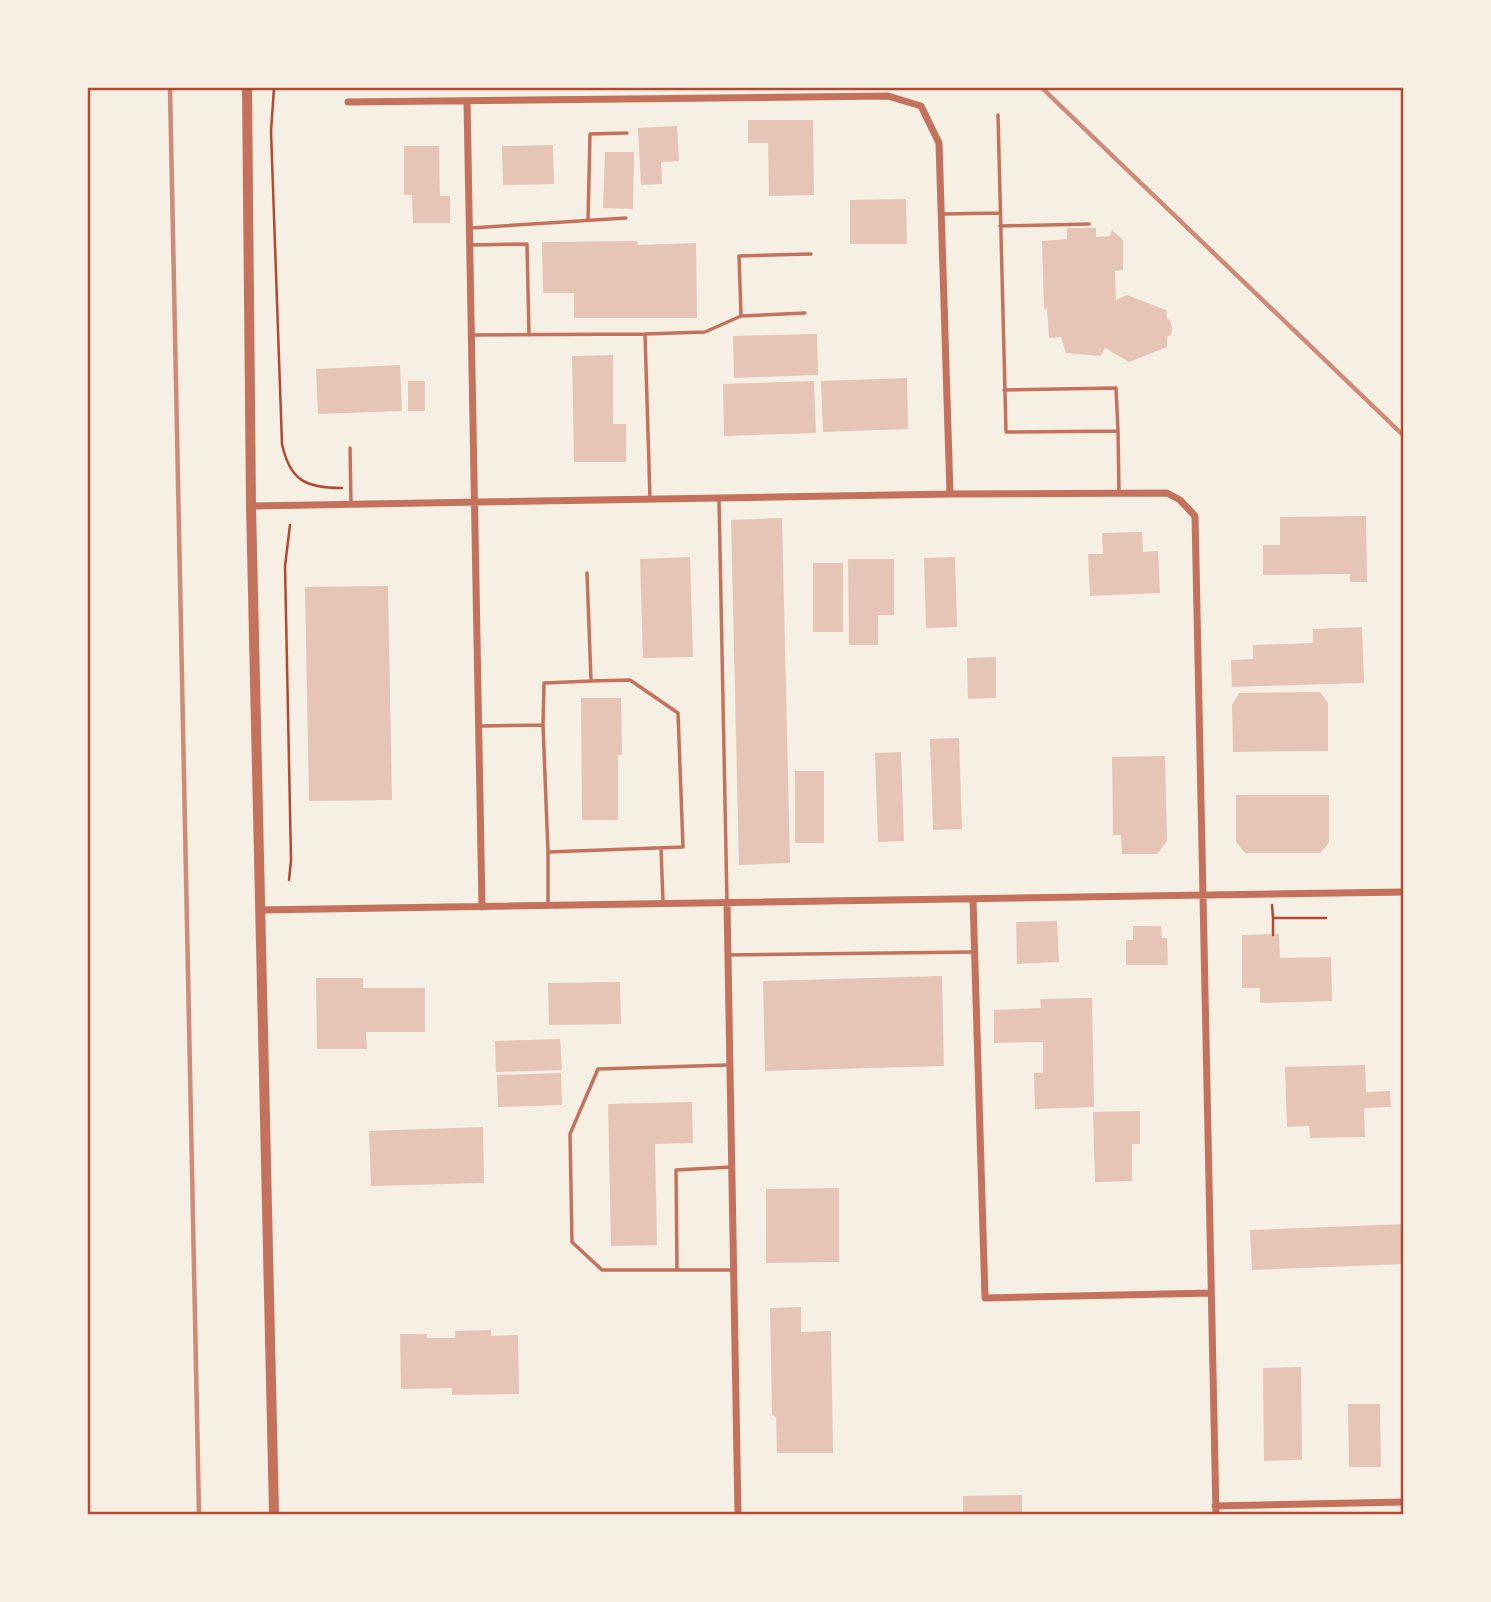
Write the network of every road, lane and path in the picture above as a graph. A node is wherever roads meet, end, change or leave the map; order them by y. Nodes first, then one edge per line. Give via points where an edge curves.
1 (247, 88) edge
2 (274, 88) edge
3 (467, 101) junction
4 (348, 102) dead end
5 (998, 115) dead end
6 (627, 133) dead end
7 (1000, 213) junction
8 (941, 214) junction
9 (626, 218) dead end
10 (588, 220) junction
11 (1089, 224) dead end
12 (1000, 226) junction
13 (469, 229) junction
14 (469, 244) junction
15 (811, 254) dead end
16 (805, 313) dead end
17 (741, 316) junction
18 (645, 334) junction
19 (471, 335) junction
20 (529, 335) junction
21 (1004, 390) junction
22 (1118, 431) junction
23 (350, 447) dead end
24 (351, 488) junction
25 (1119, 493) junction
26 (950, 494) junction
27 (719, 498) junction
28 (650, 499) junction
29 (474, 503) junction
30 (351, 505) junction
31 (251, 506) junction
32 (290, 525) dead end
33 (587, 573) dead end
34 (591, 681) junction
35 (543, 724) junction
36 (478, 726) junction
37 (661, 848) junction
38 (548, 852) junction
39 (289, 880) dead end
40 (1404, 892) edge
41 (1202, 895) junction
42 (973, 899) junction
43 (727, 903) junction
44 (663, 904) junction
45 (548, 905) junction
46 (1272, 905) dead end
47 (482, 906) junction
48 (259, 910) junction
49 (1273, 918) junction
50 (1326, 918) dead end
51 (1273, 935) dead end
52 (975, 952) junction
53 (728, 955) junction
54 (730, 1065) junction
55 (732, 1167) junction
56 (677, 1270) junction
57 (734, 1270) junction
58 (1211, 1293) junction
59 (1404, 1502) edge
60 (1216, 1506) junction
61 (274, 1514) edge
62 (738, 1514) edge
63 (1216, 1514) edge

1 - 31 street
2 - 24 path via 271,131 282,444 289,467 305,483
3 - 4 street
3 - 8 street via 888,96 921,106 939,143
3 - 13 street
5 - 7 lane
6 - 10 lane via 590,134
7 - 8 lane
7 - 12 lane
8 - 26 street
9 - 10 lane
10 - 13 lane
11 - 12 lane
12 - 21 lane
13 - 14 street
14 - 19 street
14 - 20 lane via 527,244
15 - 17 lane via 739,256
16 - 17 lane
17 - 18 lane via 705,332
18 - 20 lane
18 - 28 lane
19 - 20 lane
19 - 29 street
21 - 22 lane via 1006,432
21 - 22 lane via 1116,388
22 - 25 lane
23 - 24 lane
24 - 30 lane
25 - 26 street
25 - 41 street via 1167,493 1195,516
26 - 27 street
27 - 28 street
27 - 43 lane
28 - 29 street
29 - 30 street
29 - 36 street
30 - 31 street
31 - 48 street
32 - 39 path via 285,566
33 - 34 lane
34 - 35 lane via 544,683
34 - 37 lane via 630,680 678,713 683,848
35 - 36 lane
35 - 38 lane
36 - 47 street
37 - 38 lane
37 - 44 lane
38 - 45 lane
40 - 41 street
41 - 42 street
41 - 58 street
42 - 43 street
42 - 52 street
43 - 44 street
43 - 53 street
44 - 45 street
45 - 47 street
46 - 49 path
47 - 48 street
48 - 61 street
49 - 50 path
49 - 51 path
52 - 53 lane
52 - 58 street via 985,1298
53 - 54 street
54 - 55 street
54 - 56 lane via 598,1069 570,1134 572,1242 602,1270
55 - 56 lane via 676,1170
55 - 57 street
56 - 57 lane
57 - 62 street
58 - 60 street
59 - 60 street
60 - 63 street

